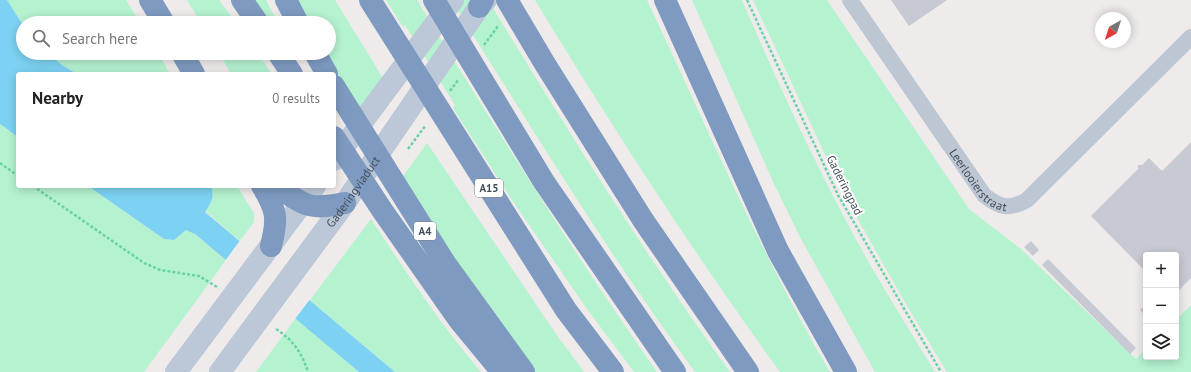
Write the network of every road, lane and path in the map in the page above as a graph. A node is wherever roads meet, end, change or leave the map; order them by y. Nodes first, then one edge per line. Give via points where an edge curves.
1 (150, 0) edge
2 (242, 0) edge
3 (286, 0) edge
4 (370, 0) edge
5 (434, 0) edge
6 (452, 0) edge
7 (507, 0) edge
8 (665, 0) edge
9 (747, 0) edge
10 (850, 0) edge
11 (483, 2) edge
12 (160, 16) edge
13 (253, 16) edge
14 (294, 16) edge
15 (1191, 37) edge
16 (186, 60) edge
17 (283, 60) edge
18 (319, 60) edge
19 (193, 72) edge
20 (291, 72) edge
21 (326, 72) edge
22 (336, 89) edge
23 (336, 140) edge
24 (336, 157) edge
25 (0, 163) edge
26 (16, 175) edge
27 (36, 188) edge
28 (263, 188) edge
29 (285, 188) edge
30 (308, 194) edge
31 (345, 203) junction
32 (271, 246) junction
33 (218, 288) dead end
34 (276, 328) dead end
35 (176, 372) edge
36 (220, 372) edge
37 (308, 372) edge
38 (502, 372) edge
39 (524, 372) edge
40 (613, 372) edge
41 (675, 372) edge
42 (748, 372) edge
43 (846, 372) edge
44 (941, 372) edge

1 - 12 highway
2 - 13 highway
3 - 14 highway
4 - 40 highway, A15 via 566,310
5 - 41 highway via 544,182
6 - 24 street
7 - 42 highway via 643,220
8 - 43 highway via 778,251
9 - 44 path, Gaderingpad via 838,195
10 - 15 street, Leerlooierstraat via 984,195 1001,206 1015,206 1027,200
11 - 31 street, Gaderingviaduct
16 - 19 highway
17 - 20 highway
18 - 21 highway
22 - 39 highway, A4 via 445,263
23 - 38 highway via 459,320
25 - 26 path
27 - 33 path via 144,263 160,270 199,276
28 - 32 highway via 276,212
29 - 30 highway
30 - 31 highway via 313,207
30 - 32 street
31 - 36 street, Gaderingviaduct
32 - 35 street
34 - 37 path via 296,346

